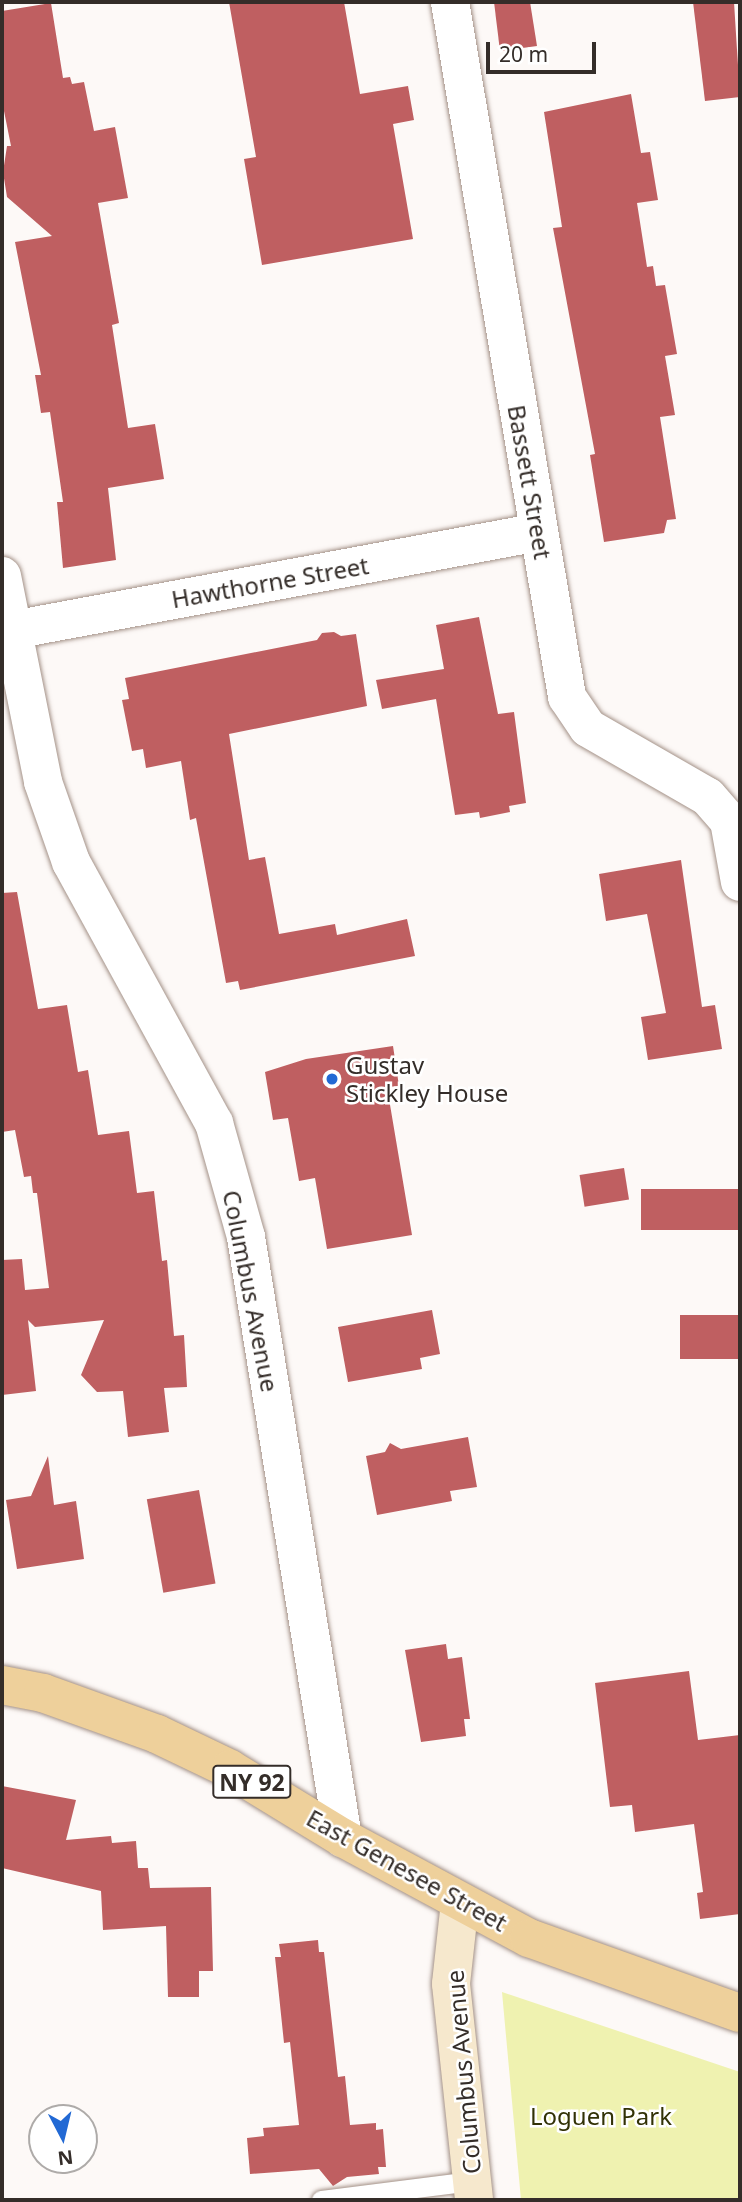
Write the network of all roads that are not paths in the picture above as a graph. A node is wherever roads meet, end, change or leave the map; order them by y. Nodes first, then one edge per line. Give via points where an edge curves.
1 (450, 2) edge
2 (539, 533) junction
3 (2, 576) edge
4 (7, 631) edge
5 (740, 882) edge
6 (2, 1685) edge
7 (343, 1838) junction
8 (460, 1902) junction
9 (740, 2013) edge
10 (473, 2191) edge
11 (321, 2200) edge

1 - 2 street, Bassett Street
2 - 4 street, Hawthorne Street
2 - 5 street, Bassett Street via 567,697 588,728 708,797 729,821
3 - 4 street, Columbus Avenue
4 - 7 street, Columbus Avenue via 43,782 71,862 214,1123 246,1237
6 - 7 main road, East Genesee Street / NY 92 via 43,1693 157,1734 230,1769
7 - 8 main road, East Genesee Street / NY 92
8 - 9 main road, East Genesee Street / NY 92 via 530,1938
8 - 10 street, Columbus Avenue via 451,1984
10 - 11 lane

